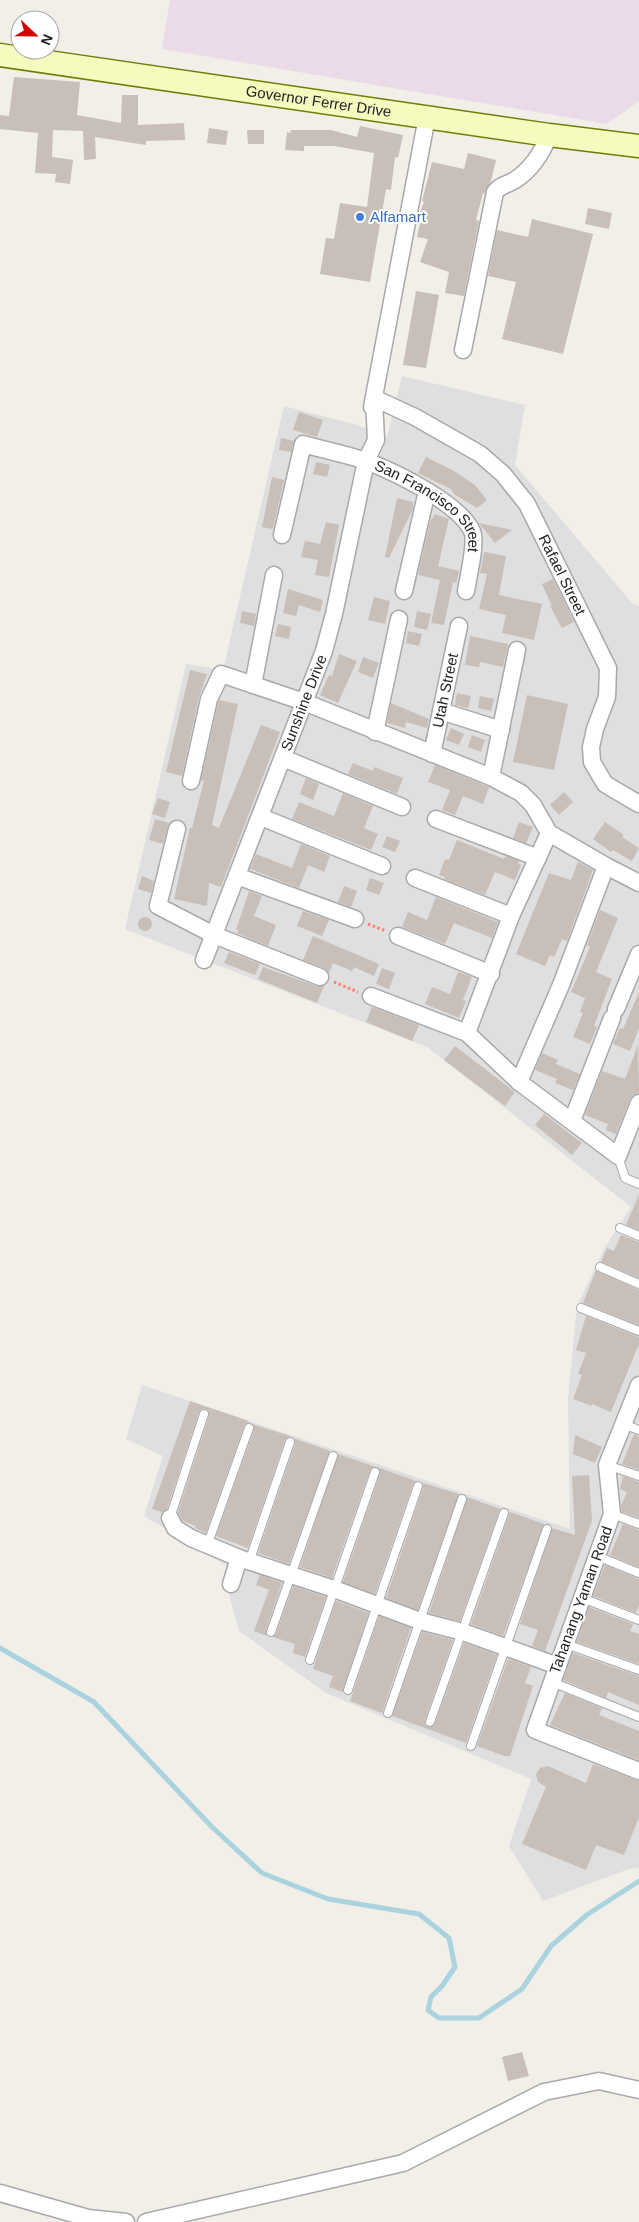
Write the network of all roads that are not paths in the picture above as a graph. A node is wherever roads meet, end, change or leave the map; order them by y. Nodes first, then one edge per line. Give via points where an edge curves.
1 (0, 55) edge
2 (427, 117) junction
3 (549, 135) junction
4 (639, 146) edge
5 (463, 350) dead end
6 (374, 398) junction
7 (366, 461) junction
8 (428, 491) junction
9 (282, 535) dead end
10 (274, 575) dead end
11 (466, 591) dead end
12 (404, 592) dead end
13 (399, 619) dead end
14 (459, 626) dead end
15 (517, 650) dead end
16 (252, 685) junction
17 (304, 702) junction
18 (441, 711) junction
19 (501, 730) junction
20 (375, 732) junction
21 (432, 754) junction
22 (283, 758) junction
23 (491, 777) junction
24 (191, 781) dead end
25 (639, 804) edge
26 (402, 806) dead end
27 (260, 817) junction
28 (436, 819) dead end
29 (177, 829) dead end
30 (549, 834) junction
31 (538, 858) junction
32 (382, 866) dead end
33 (606, 866) junction
34 (237, 876) junction
35 (415, 878) dead end
36 (639, 883) edge
37 (511, 916) junction
38 (355, 919) road end
39 (214, 935) junction
40 (398, 936) road end
41 (639, 954) edge
42 (204, 960) dead end
43 (491, 974) junction
44 (320, 977) road end
45 (370, 996) road end
46 (467, 1033) junction
47 (519, 1082) junction
48 (639, 1103) edge
49 (572, 1120) junction
50 (618, 1156) junction
51 (639, 1184) edge
52 (620, 1228) dead end
53 (639, 1236) edge
54 (600, 1267) dead end
55 (639, 1284) edge
56 (581, 1308) dead end
57 (639, 1332) edge
58 (639, 1385) edge
59 (204, 1414) dead end
60 (623, 1424) junction
61 (249, 1428) dead end
62 (639, 1430) edge
63 (290, 1442) dead end
64 (333, 1456) dead end
65 (607, 1465) junction
66 (375, 1472) dead end
67 (639, 1476) edge
68 (418, 1486) dead end
69 (462, 1499) dead end
70 (504, 1513) dead end
71 (612, 1514) junction
72 (170, 1518) joint
73 (639, 1524) edge
74 (547, 1529) dead end
75 (207, 1546) junction
76 (597, 1556) junction
77 (244, 1560) junction
78 (639, 1573) edge
79 (292, 1576) junction
80 (231, 1584) dead end
81 (334, 1589) junction
82 (582, 1598) junction
83 (377, 1606) junction
84 (639, 1620) edge
85 (420, 1621) junction
86 (271, 1632) dead end
87 (463, 1632) junction
88 (566, 1644) junction
89 (504, 1648) junction
90 (310, 1660) dead end
91 (558, 1666) junction
92 (639, 1670) edge
93 (552, 1682) junction
94 (348, 1690) dead end
95 (388, 1713) dead end
96 (639, 1717) edge
97 (430, 1722) dead end
98 (471, 1746) dead end
99 (639, 1772) edge
100 (639, 2090) edge
101 (0, 2193) edge
102 (126, 2222) edge
103 (146, 2222) edge

1 - 2 main road, Governor Ferrer Drive
2 - 3 main road, Governor Ferrer Drive
2 - 6 street, Sunshine Drive
3 - 4 main road, Governor Ferrer Drive
3 - 5 street via 543,151 524,172 495,192
6 - 7 street, Sunshine Drive via 376,440
6 - 25 street, Rafael Street via 480,454 503,474 527,504 608,668 607,697 595,729 592,762 605,784
7 - 8 street, San Francisco Street
7 - 9 street, San Francisco Street via 303,444
7 - 17 street, Sunshine Drive via 334,614
8 - 11 street, San Francisco Street via 461,515 473,532
8 - 12 street
10 - 16 street
13 - 20 street
14 - 18 street, Utah Street
15 - 19 street
16 - 17 street
16 - 24 street via 221,674 209,699
17 - 20 street
17 - 22 street, Sunshine Drive
18 - 19 street
18 - 21 street, Utah Street
19 - 23 street
20 - 21 street
21 - 23 street
22 - 26 street
22 - 27 street, Sunshine Drive
23 - 30 street via 521,793 533,805
27 - 32 street
27 - 34 street, Sunshine Drive
28 - 31 street
29 - 39 street via 158,906
30 - 31 street
30 - 33 street
31 - 37 street
33 - 36 street
33 - 47 street via 561,985
34 - 38 street
34 - 39 street, Sunshine Drive
35 - 37 street
37 - 43 street
39 - 42 street, Sunshine Drive
39 - 44 street
40 - 43 street
41 - 49 street
43 - 46 street
45 - 46 street
46 - 47 street
47 - 49 street
48 - 50 street via 631,1133
49 - 50 street
50 - 51 lane via 626,1178
52 - 53 lane
54 - 55 lane
56 - 57 lane
58 - 60 street, Tahanang Yaman Road
59 - 72 lane
60 - 62 lane
60 - 65 street, Tahanang Yaman Road
61 - 75 lane
63 - 77 lane
64 - 79 lane
65 - 67 lane
65 - 71 street, Tahanang Yaman Road
66 - 81 lane
68 - 83 lane
69 - 85 lane
70 - 87 lane
71 - 73 lane
71 - 76 street, Tahanang Yaman Road
72 - 75 street via 176,1528
74 - 89 lane
75 - 77 street
76 - 78 lane
76 - 82 street, Tahanang Yaman Road
77 - 79 street
77 - 80 street
79 - 81 street
79 - 86 lane
81 - 83 street
81 - 90 lane
82 - 84 lane
82 - 88 street, Tahanang Yaman Road
83 - 85 street
83 - 94 lane
85 - 87 street
85 - 95 lane
87 - 89 street
87 - 97 lane
88 - 91 street, Tahanang Yaman Road
88 - 92 lane
89 - 91 street
89 - 98 lane
91 - 93 street, Tahanang Yaman Road
93 - 96 lane
93 - 99 street, Tahanang Yaman Road via 535,1730
100 - 103 street via 599,2081 544,2092 403,2163
101 - 102 street via 88,2218

